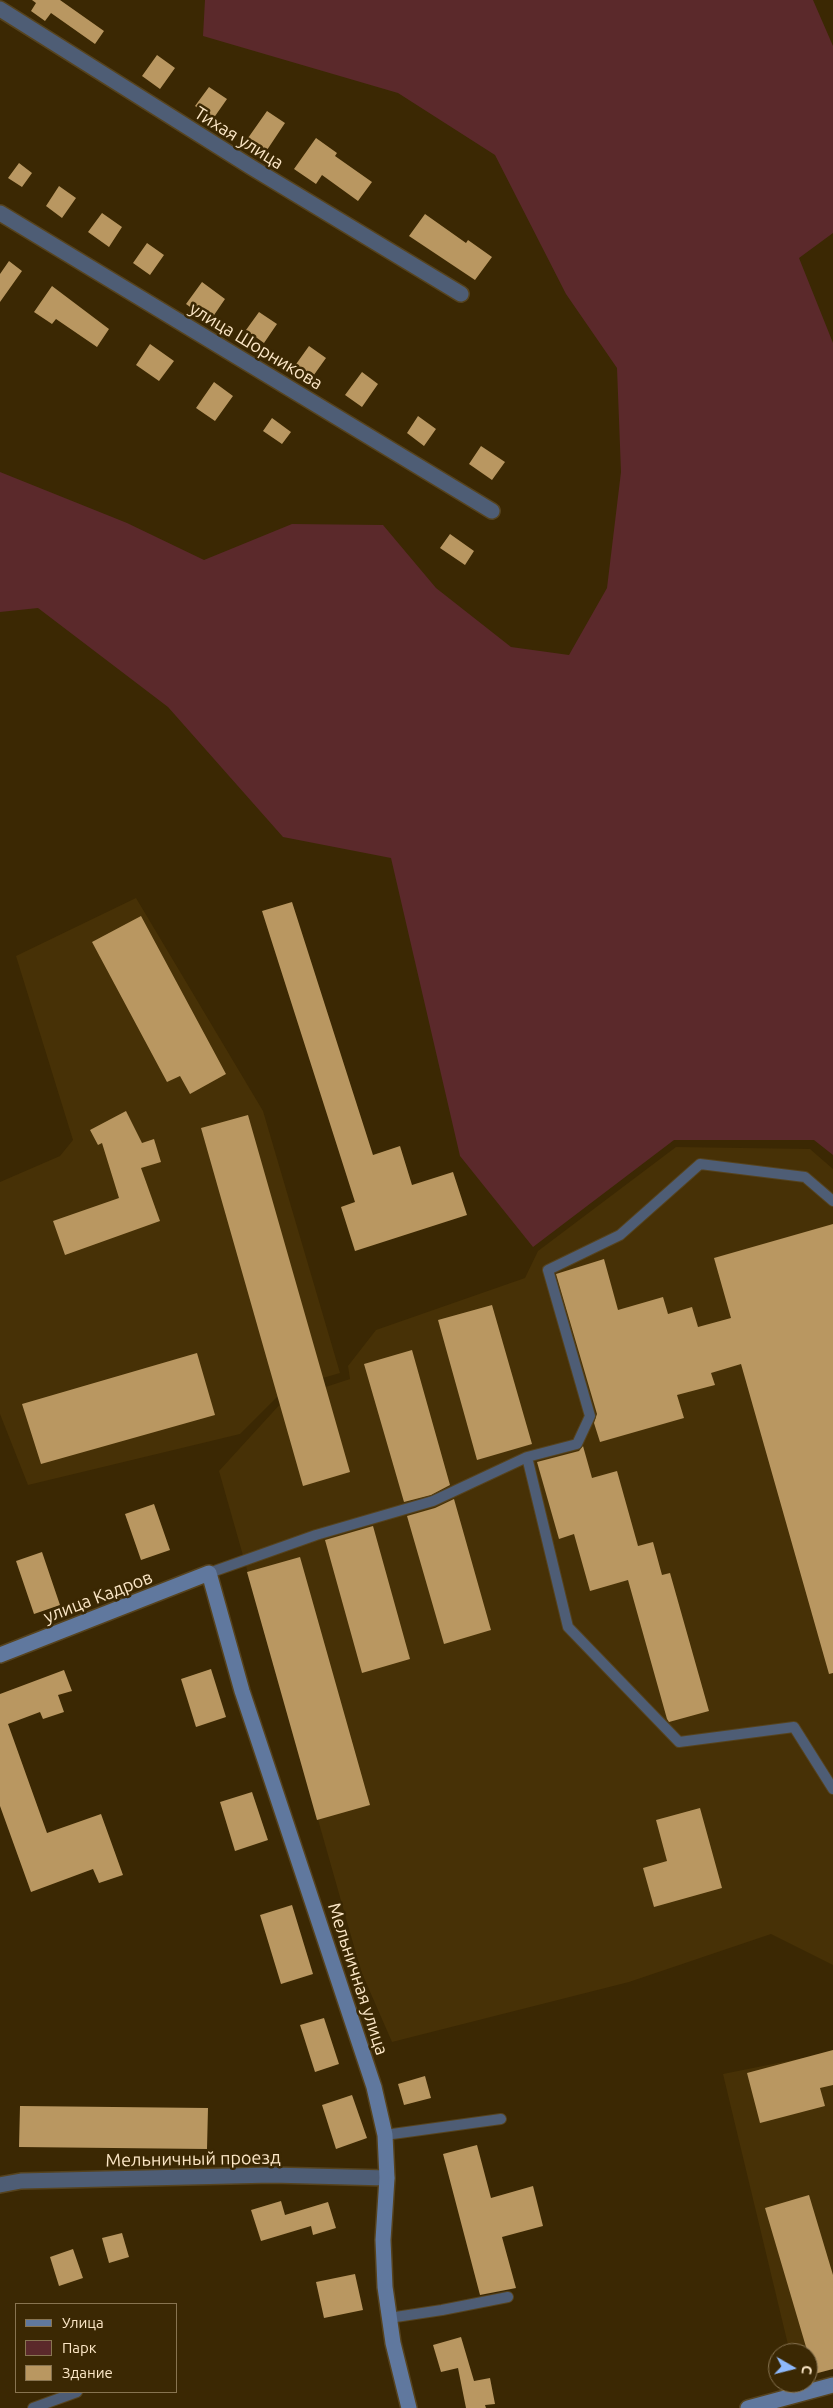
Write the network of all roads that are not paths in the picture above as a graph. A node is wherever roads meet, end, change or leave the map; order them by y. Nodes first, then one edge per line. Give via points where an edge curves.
1 (0, 9) edge
2 (0, 213) edge
3 (461, 294) dead end
4 (492, 511) dead end
5 (833, 1201) edge
6 (527, 1457) junction
7 (209, 1573) junction
8 (0, 1655) edge
9 (833, 1789) edge
10 (501, 2119) dead end
11 (385, 2135) junction
12 (387, 2178) junction
13 (0, 2184) edge
14 (508, 2297) dead end
15 (389, 2318) junction
16 (833, 2385) edge
17 (74, 2393) edge
18 (33, 2408) edge
19 (409, 2408) edge
20 (748, 2408) edge

1 - 3 street, Тихая улица
2 - 4 street, улица Шорникова
5 - 6 lane via 805,1177 700,1164 620,1235 548,1270 590,1416 577,1444
6 - 7 lane via 432,1501 316,1535
6 - 9 lane via 568,1626 679,1742 794,1727
7 - 8 street, улица Кадров
7 - 11 street, Мельничная улица via 242,1691 374,2087
10 - 11 lane
11 - 12 street, Мельничная улица
12 - 13 street, Мельничный проезд via 272,2175
12 - 15 street, Мельничная улица via 383,2240
14 - 15 lane
15 - 19 street, Мельничная улица
16 - 20 street
17 - 18 lane

